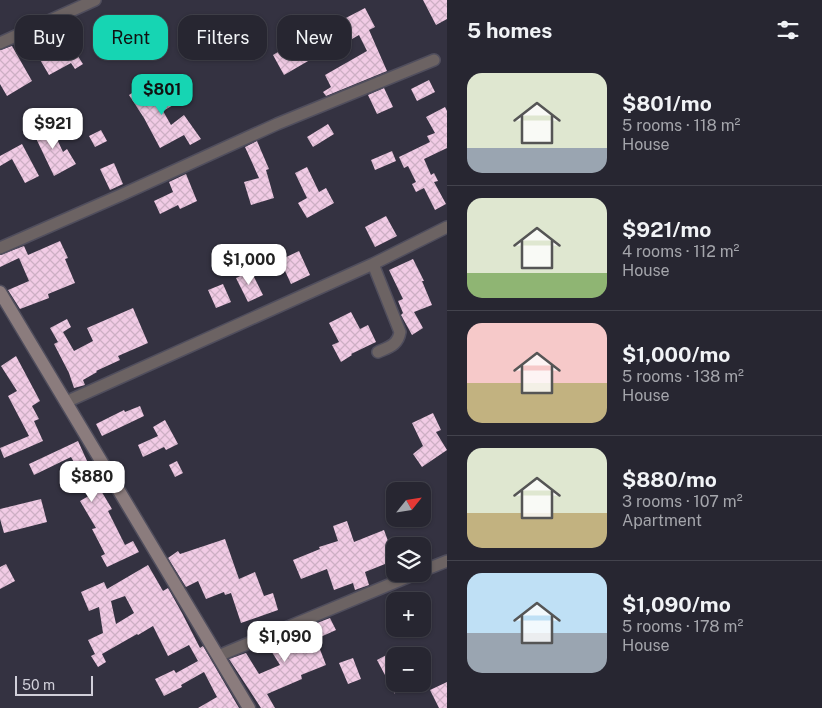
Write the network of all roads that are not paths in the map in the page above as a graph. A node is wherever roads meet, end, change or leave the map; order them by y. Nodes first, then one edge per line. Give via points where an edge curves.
1 (95, 0) edge
2 (0, 44) edge
3 (434, 60) dead end
4 (447, 227) edge
5 (0, 248) edge
6 (373, 264) junction
7 (0, 292) edge
8 (378, 352) dead end
9 (66, 402) junction
10 (447, 560) edge
11 (431, 567) edge
12 (396, 582) edge
13 (218, 656) junction
14 (249, 708) edge

1 - 2 street
3 - 5 street via 277,124
4 - 6 street
6 - 8 street via 400,332 395,344
6 - 9 street
7 - 9 main road
9 - 13 main road
10 - 11 street
12 - 13 street
13 - 14 main road

